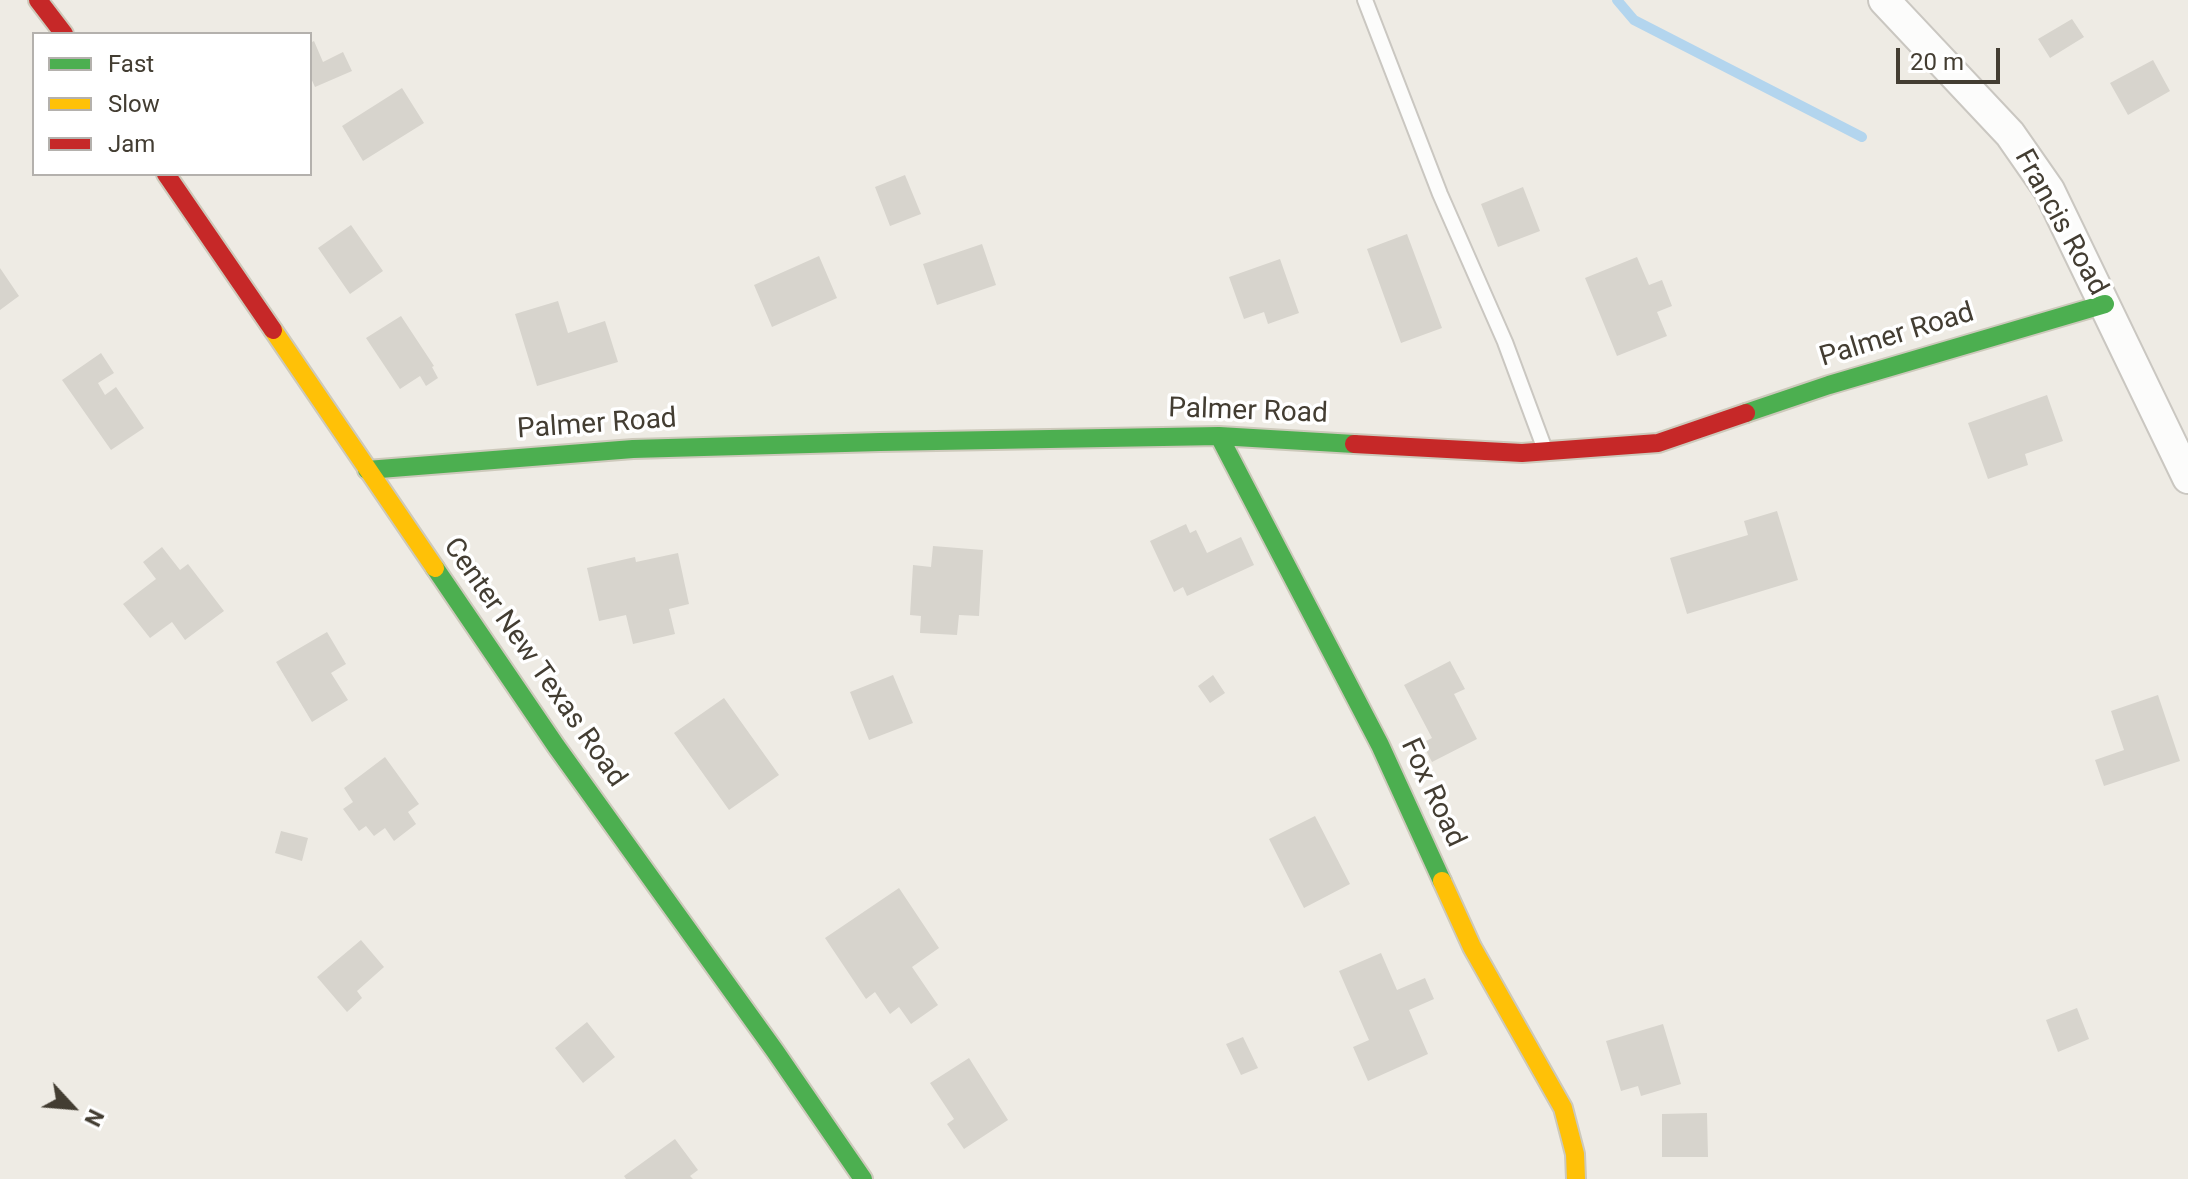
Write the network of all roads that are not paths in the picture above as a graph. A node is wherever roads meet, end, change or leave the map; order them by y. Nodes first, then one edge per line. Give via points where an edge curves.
1 (38, 0) edge
2 (1365, 0) edge
3 (1884, 0) edge
4 (62, 32) edge
5 (167, 176) edge
6 (2105, 304) junction
7 (1219, 436) junction
8 (1546, 451) junction
9 (367, 470) junction
10 (2188, 478) edge
11 (863, 1179) edge
12 (1576, 1179) edge

1 - 4 street
2 - 8 lane
3 - 6 street, Francis Road via 2010,134 2049,190
5 - 9 street, Center New Texas Road
6 - 8 street, Palmer Road via 1829,385 1658,443
6 - 10 street, Francis Road
7 - 8 street, Palmer Road
7 - 9 street, Palmer Road via 633,449
7 - 12 street, Fox Road via 1380,745 1472,947 1563,1108
9 - 11 street, Center New Texas Road

